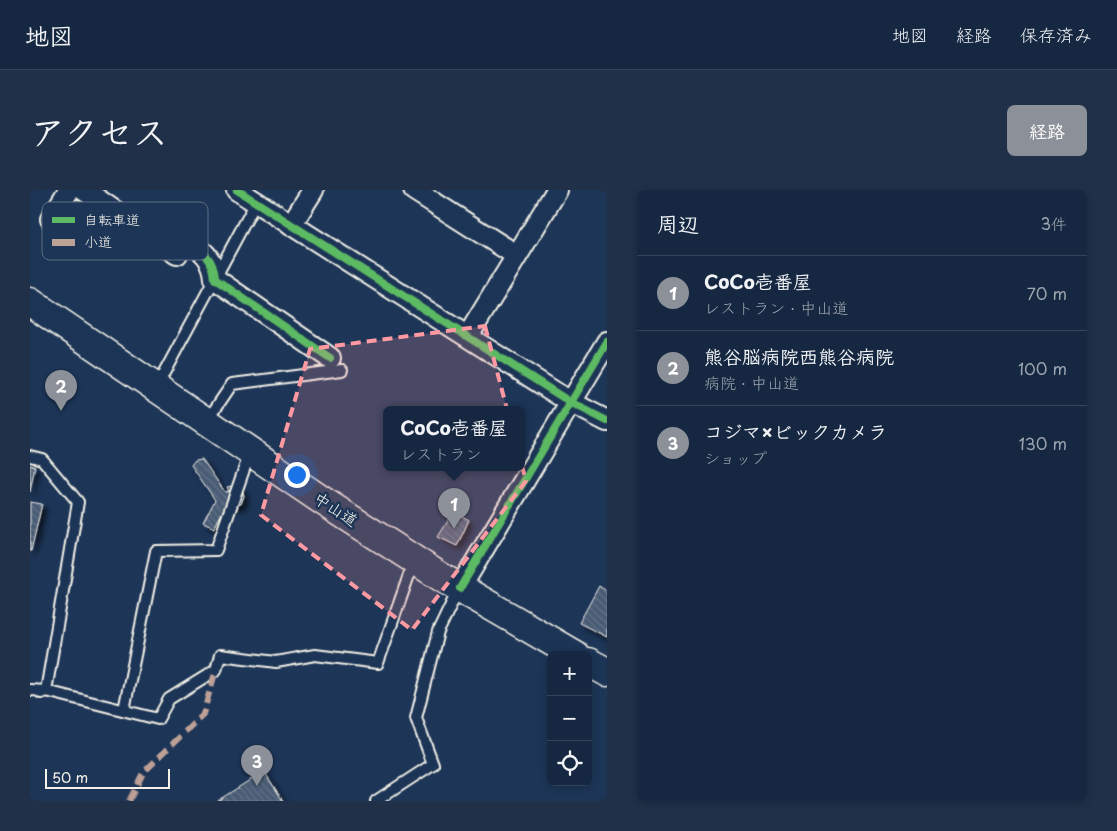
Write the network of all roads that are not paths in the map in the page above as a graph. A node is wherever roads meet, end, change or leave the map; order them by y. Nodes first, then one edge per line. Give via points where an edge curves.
1 (69, 190) edge
2 (84, 190) edge
3 (237, 190) edge
4 (313, 190) edge
5 (414, 190) edge
6 (557, 190) edge
7 (62, 202) edge
8 (101, 202) edge
9 (256, 202) junction
10 (291, 224) junction
11 (516, 255) junction
12 (208, 257) edge
13 (215, 279) junction
14 (30, 302) edge
15 (468, 336) junction
16 (607, 342) edge
17 (336, 364) joint
18 (156, 387) junction
19 (570, 402) junction
20 (206, 421) junction
21 (607, 421) edge
22 (250, 451) junction
23 (30, 456) edge
24 (414, 560) junction
25 (460, 588) junction
26 (567, 651) edge
27 (592, 664) edge
28 (607, 672) edge
29 (30, 690) edge
30 (46, 691) junction
31 (30, 696) edge
32 (124, 710) junction
33 (376, 801) edge

1 - 7 street
2 - 8 street
3 - 9 street
4 - 10 street
5 - 11 street
6 - 11 street
9 - 10 street
9 - 13 lane
10 - 15 street
11 - 15 street
12 - 13 street via 214,267
13 - 17 street
13 - 18 lane
14 - 18 highway, 中山道
15 - 19 street
16 - 19 street
17 - 20 lane via 232,384
18 - 20 highway, 中山道
19 - 21 street
19 - 25 street
20 - 22 highway, 中山道
22 - 24 highway, 中山道
22 - 32 lane via 216,550 156,551
23 - 30 lane via 42,459 78,502
24 - 25 highway, 中山道
24 - 32 lane via 378,663 315,655 276,662 220,655 216,670 169,699 158,719
25 - 26 highway, 中山道
25 - 33 lane via 438,632 416,718 433,764
27 - 28 highway
29 - 30 lane
30 - 31 lane
30 - 32 lane

